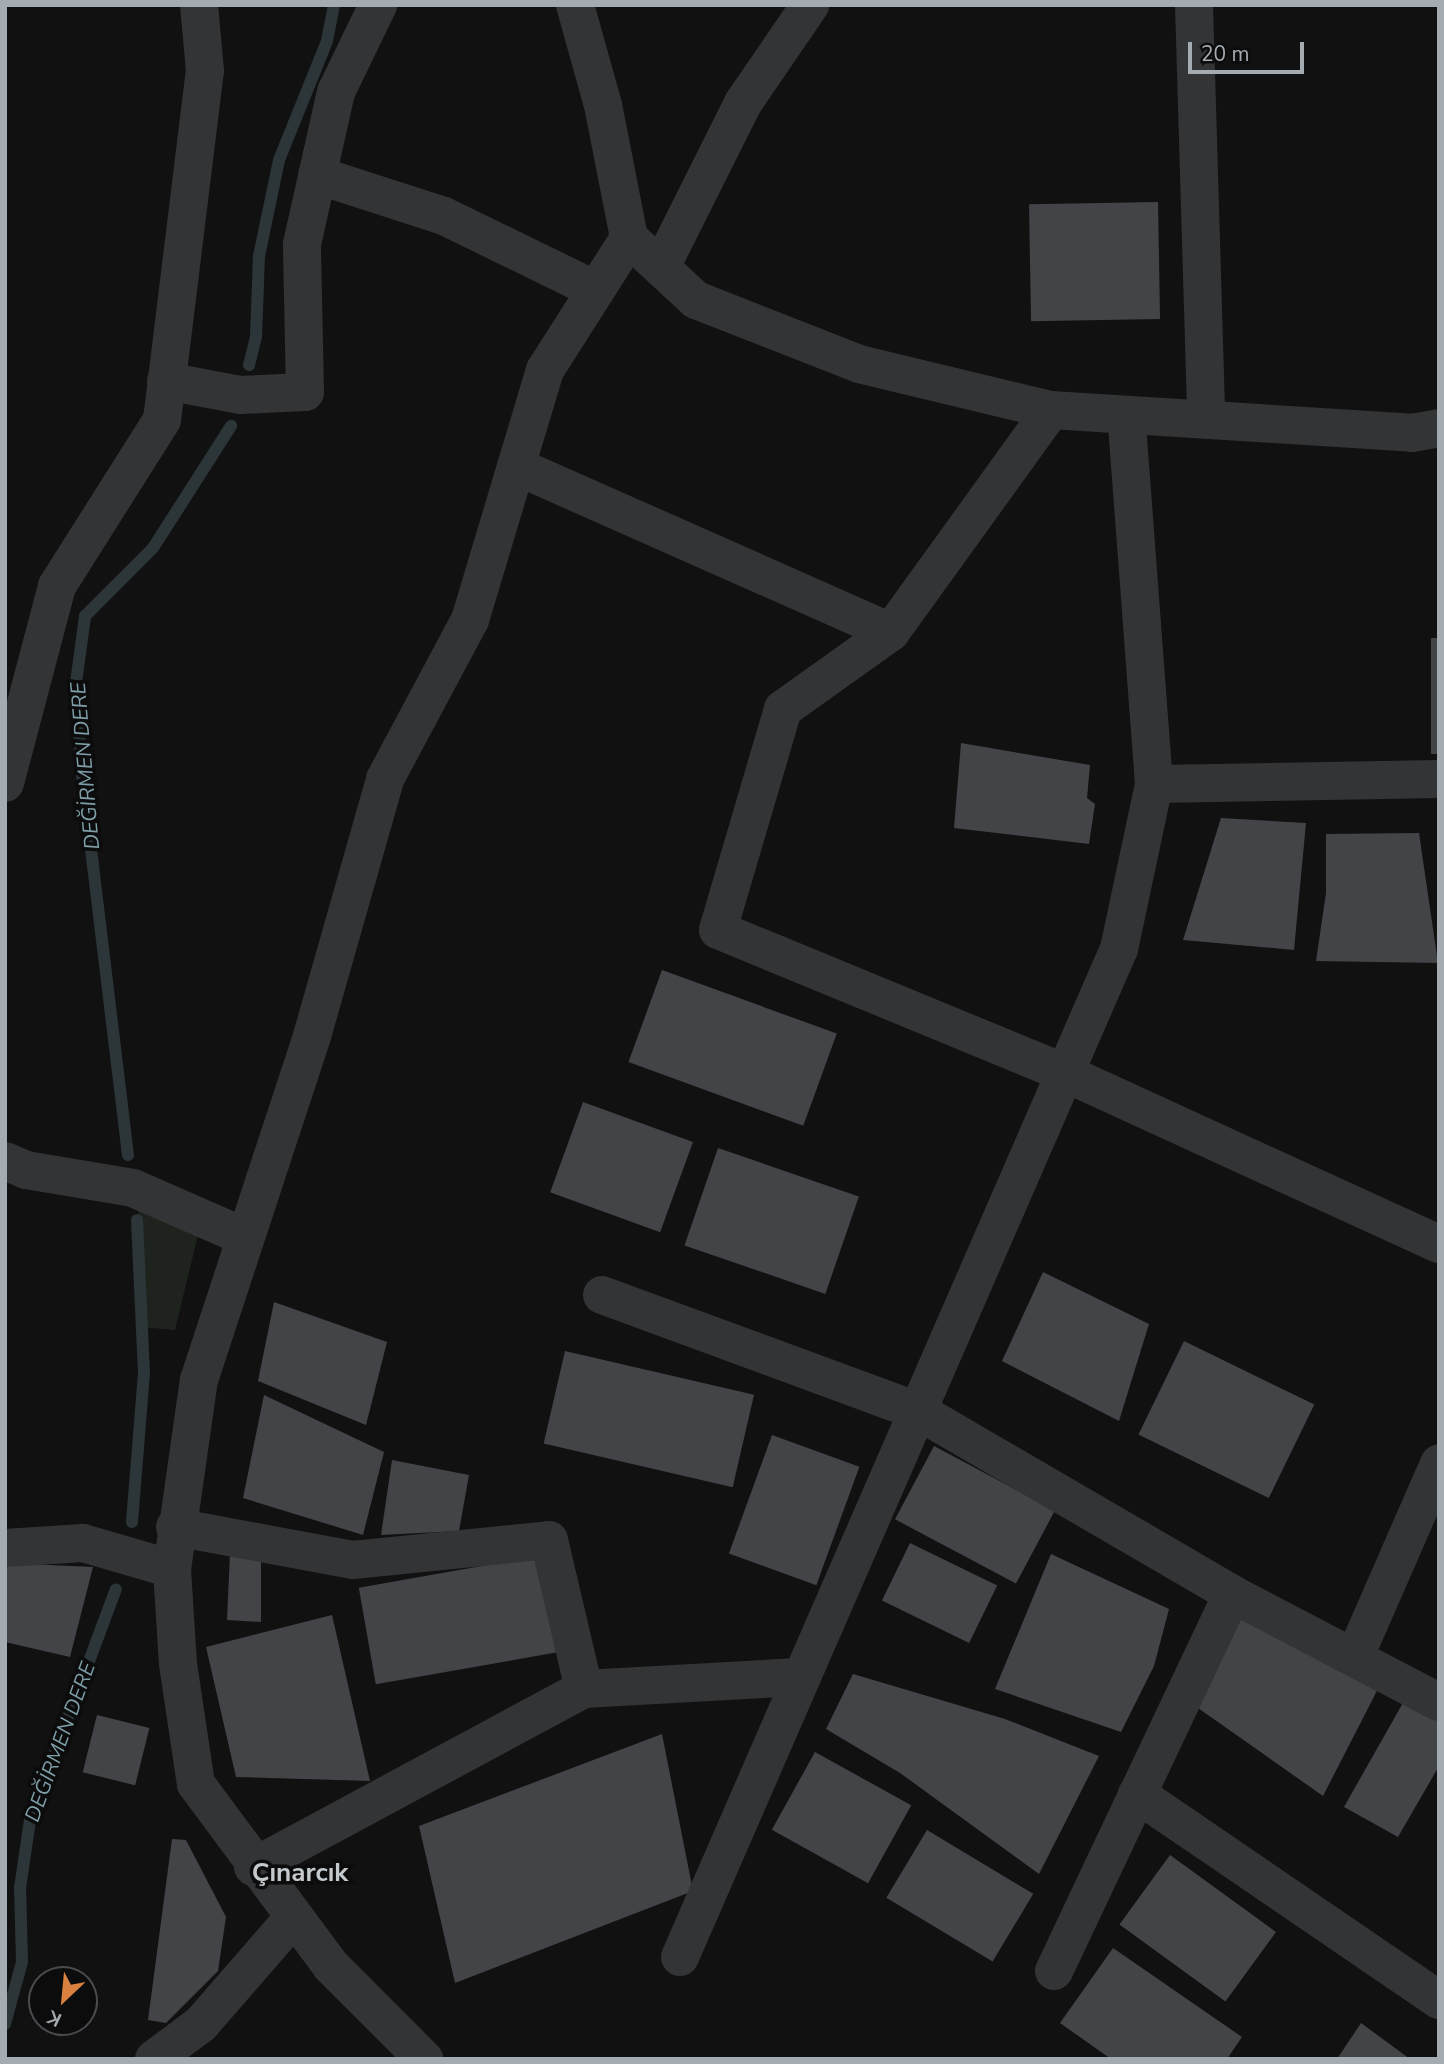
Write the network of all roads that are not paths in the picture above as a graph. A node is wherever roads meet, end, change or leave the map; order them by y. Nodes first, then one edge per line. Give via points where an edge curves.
1 (198, 5) edge
2 (377, 5) edge
3 (575, 5) edge
4 (810, 5) edge
5 (1195, 5) edge
6 (317, 175) junction
7 (629, 238) junction
8 (661, 267) junction
9 (596, 290) junction
10 (166, 382) junction
11 (1051, 410) junction
12 (1126, 415) junction
13 (1206, 420) junction
14 (1439, 428) edge
15 (516, 466) junction
16 (891, 632) junction
17 (1439, 779) edge
18 (5, 783) edge
19 (1154, 783) junction
20 (1065, 1073) junction
21 (5, 1161) edge
22 (245, 1237) junction
23 (1439, 1244) edge
24 (603, 1295) dead end
25 (918, 1411) junction
26 (1439, 1464) edge
27 (175, 1527) junction
28 (5, 1548) edge
29 (172, 1569) junction
30 (1232, 1594) junction
31 (1355, 1656) junction
32 (802, 1677) junction
33 (584, 1689) junction
34 (1439, 1702) edge
35 (1137, 1794) junction
36 (253, 1867) junction
37 (293, 1918) junction
38 (680, 1957) dead end
39 (1054, 1972) dead end
40 (1439, 2000) edge
41 (154, 2059) edge
42 (424, 2059) edge

1 - 10 street via 205,71
2 - 6 street via 336,92
3 - 7 street via 603,105
4 - 8 street via 743,103
5 - 13 street
6 - 9 street via 444,216
6 - 10 street via 302,244 305,392 240,395
7 - 8 street
7 - 9 street
8 - 11 street via 696,300 859,364
9 - 15 street via 545,370
10 - 18 street via 162,421 57,586
11 - 12 street
11 - 16 street
12 - 13 street
12 - 19 street
13 - 14 street via 1412,433
15 - 16 street
15 - 22 street via 470,620 385,779 312,1036
16 - 20 street via 783,709 718,930
17 - 19 street
19 - 20 street via 1119,948
20 - 23 street
20 - 25 street
21 - 22 street via 26,1170 133,1188
22 - 27 street via 199,1380
24 - 25 street
25 - 30 street
25 - 32 street
26 - 31 street
27 - 29 street
27 - 33 street via 353,1560 549,1540
28 - 29 street via 83,1543
29 - 36 street via 177,1664 196,1784
30 - 31 street
30 - 35 street
31 - 34 street
32 - 33 street
32 - 38 street
33 - 36 street
35 - 39 street
35 - 40 street
36 - 37 street
37 - 41 street via 201,2024
37 - 42 street via 331,1966

